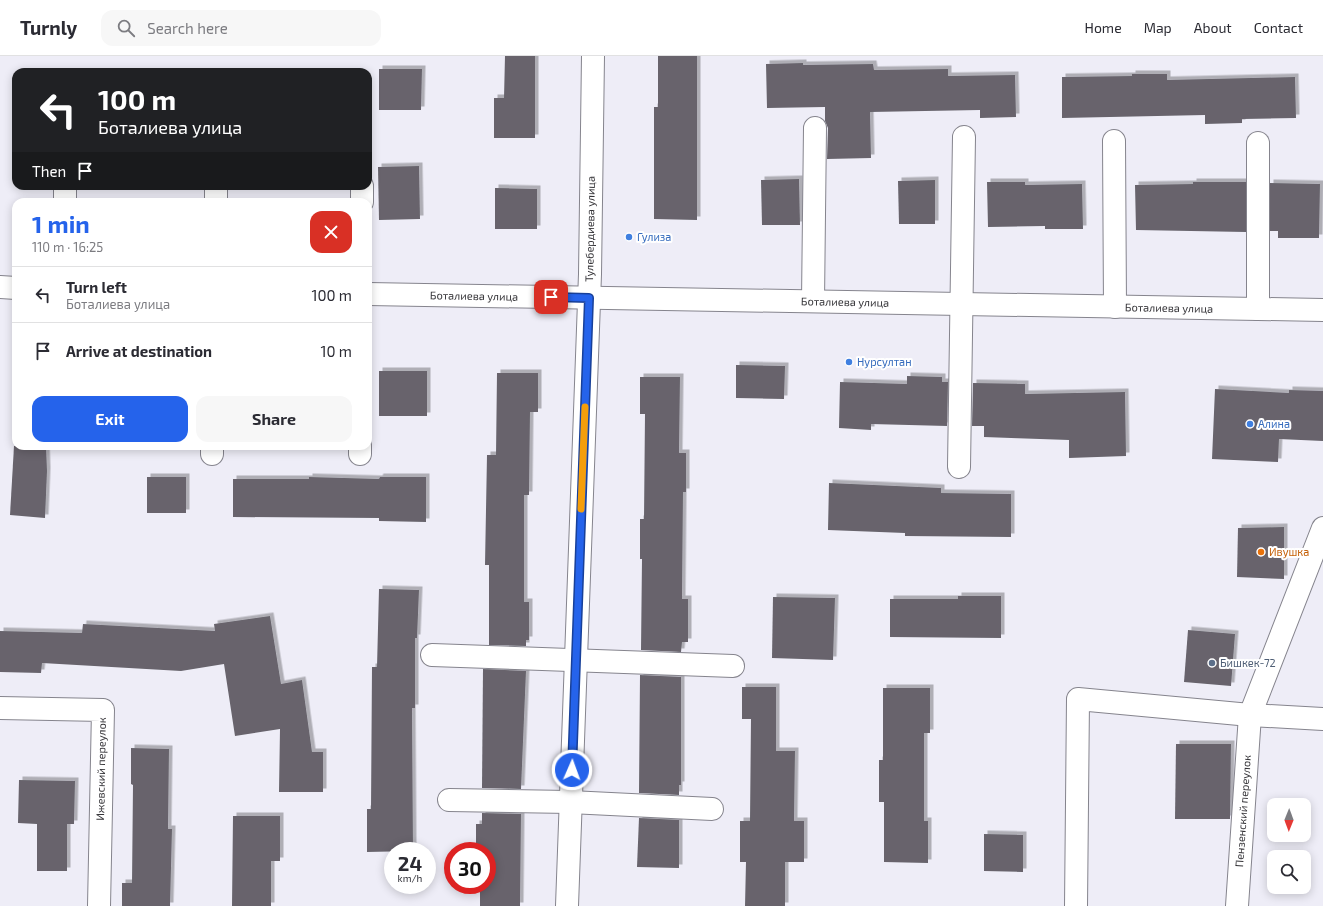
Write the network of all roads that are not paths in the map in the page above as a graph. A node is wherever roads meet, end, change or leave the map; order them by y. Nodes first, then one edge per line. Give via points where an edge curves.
1 (593, 56) edge
2 (815, 128) dead end
3 (964, 137) dead end
4 (1114, 140) dead end
5 (1258, 143) dead end
6 (0, 287) edge
7 (12, 288) edge
8 (372, 294) edge
9 (589, 298) junction
10 (813, 302) junction
11 (961, 304) junction
12 (1115, 307) junction
13 (1258, 309) junction
14 (1323, 310) edge
15 (959, 467) dead end
16 (1323, 528) edge
17 (432, 655) dead end
18 (576, 659) junction
19 (733, 666) dead end
20 (0, 708) edge
21 (1250, 715) junction
22 (1323, 719) edge
23 (449, 800) dead end
24 (570, 802) junction
25 (712, 808) dead end
26 (99, 906) edge
27 (567, 906) edge
28 (1076, 906) edge
29 (1237, 906) edge

1 - 9 street, Тулебердиева улица
2 - 10 street
3 - 11 street
4 - 12 street
5 - 13 street
6 - 7 street
8 - 9 street, Боталиева улица
9 - 10 street, Боталиева улица
9 - 18 street, Тулебердиева улица
10 - 11 street, Боталиева улица
11 - 12 street, Боталиева улица
11 - 15 street
12 - 13 street, Боталиева улица
13 - 14 street, Боталиева улица
16 - 21 street, Пензенский переулок
17 - 18 street
18 - 19 street
18 - 24 street, Тулебердиева улица
20 - 26 street, Ижевский переулок via 103,710
21 - 22 street
21 - 28 street via 1078,699
21 - 29 street, Пензенский переулок
23 - 24 street
24 - 25 street
24 - 27 street, Тулебердиева улица

